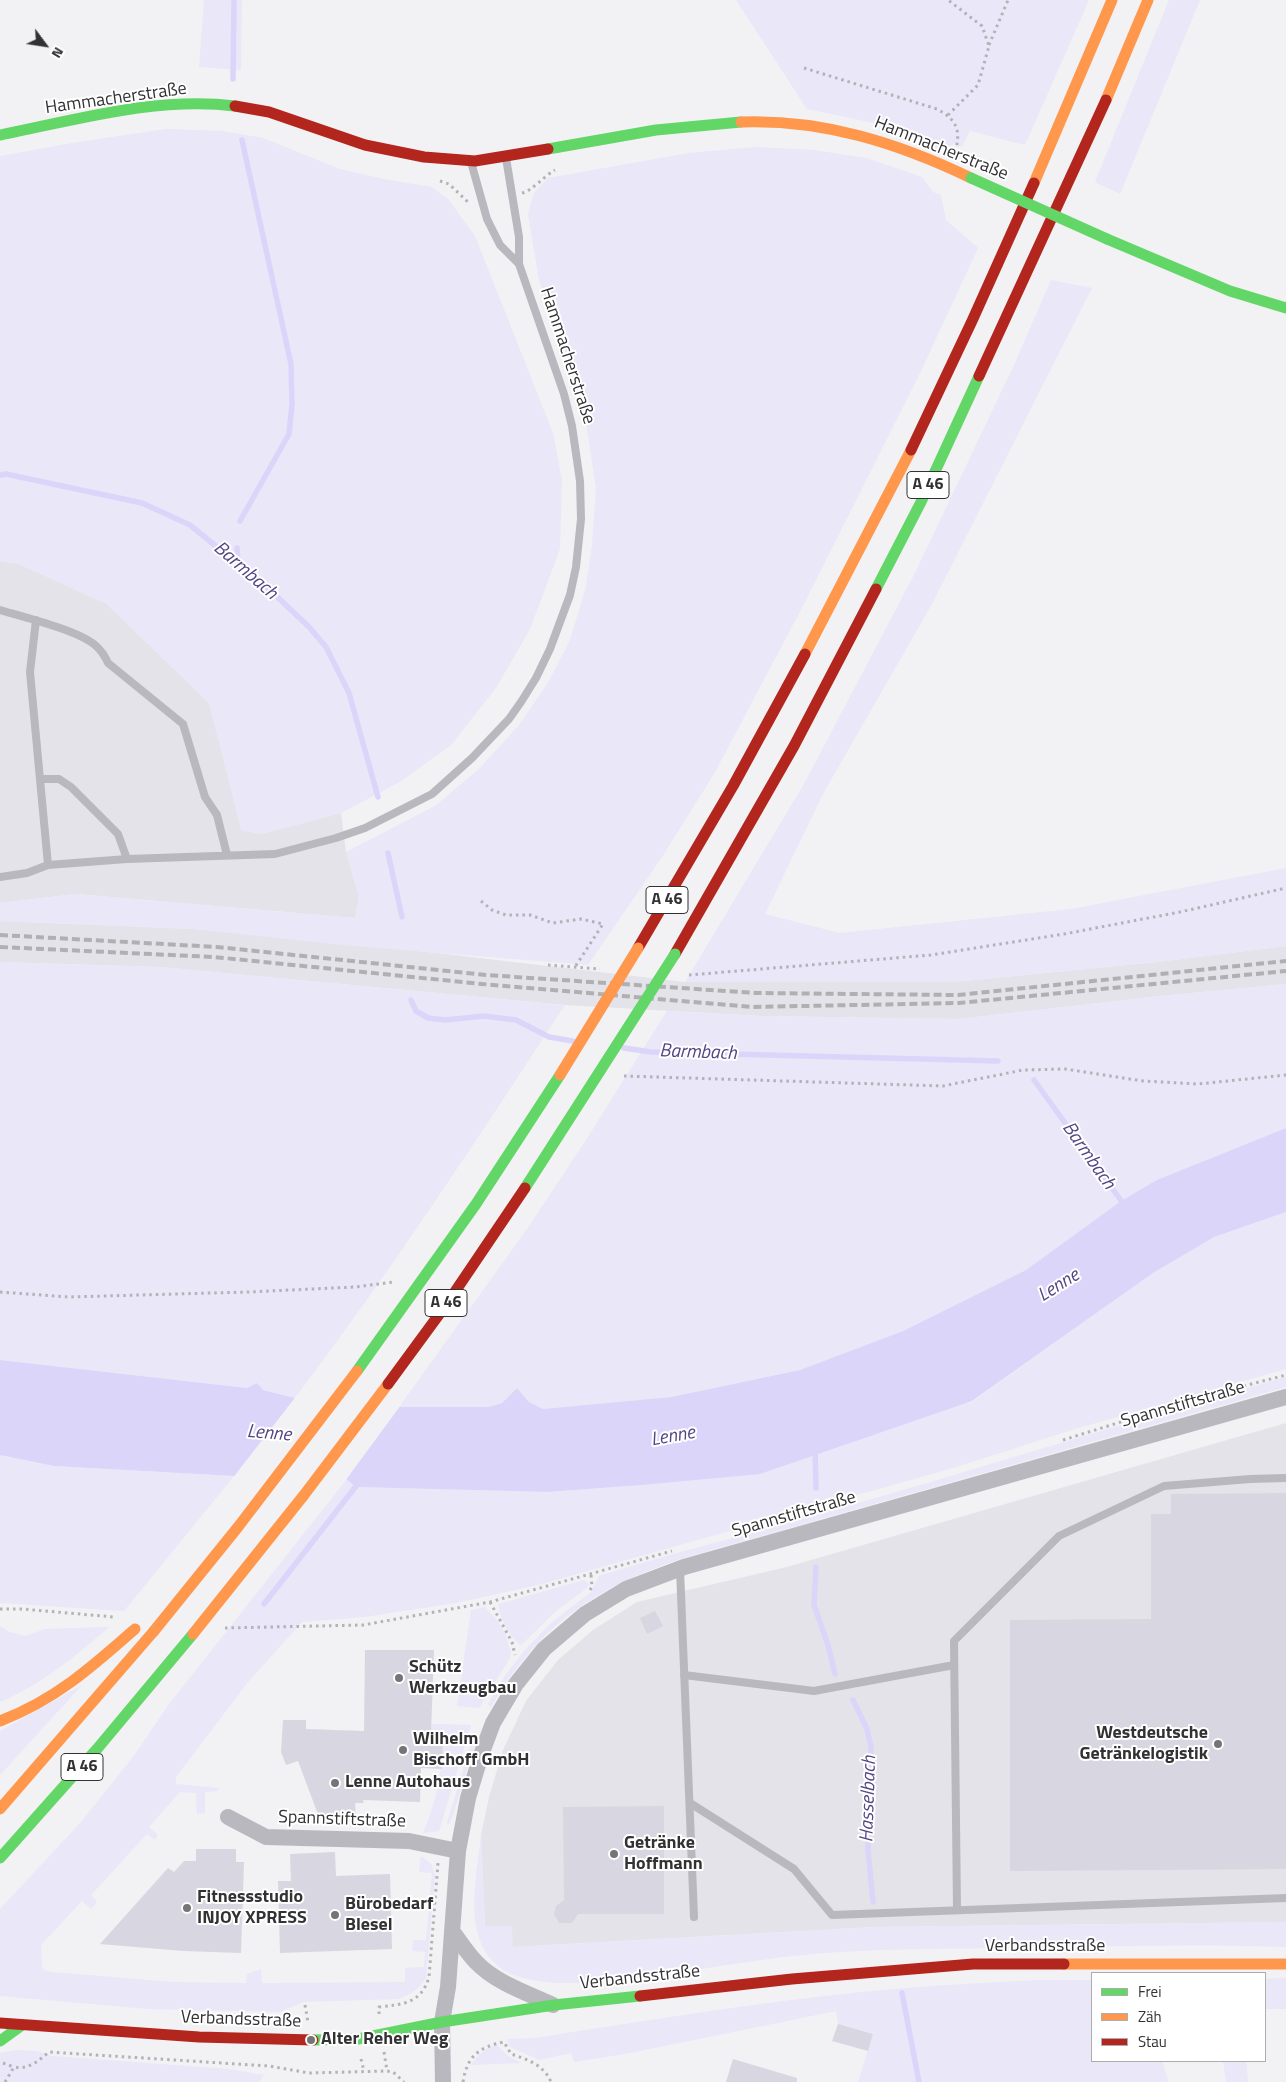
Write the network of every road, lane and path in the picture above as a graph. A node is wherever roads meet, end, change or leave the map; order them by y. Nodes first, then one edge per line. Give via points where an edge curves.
1 (948, 0) edge
2 (1008, 0) edge
3 (1112, 0) edge
4 (1148, 0) edge
5 (989, 46) junction
6 (804, 68) dead end
7 (948, 115) junction
8 (0, 135) edge
9 (505, 156) junction
10 (470, 161) junction
11 (951, 169) junction
12 (519, 264) junction
13 (1286, 308) edge
14 (0, 610) edge
15 (36, 620) junction
16 (40, 779) junction
17 (227, 855) junction
18 (127, 859) junction
19 (48, 865) junction
20 (0, 877) edge
21 (1286, 888) edge
22 (481, 901) dead end
23 (575, 967) dead end
24 (687, 975) dead end
25 (1286, 1075) edge
26 (616, 1076) dead end
27 (355, 1287) dead end
28 (0, 1292) edge
29 (1286, 1375) edge
30 (1286, 1397) edge
31 (1057, 1442) dead end
32 (1286, 1478) edge
33 (673, 1551) dead end
34 (680, 1569) junction
35 (196, 1581) junction
36 (490, 1602) junction
37 (0, 1609) edge
38 (119, 1618) dead end
39 (222, 1628) dead end
40 (515, 1655) dead end
41 (954, 1665) junction
42 (684, 1676) junction
43 (0, 1721) edge
44 (690, 1803) junction
45 (0, 1808) edge
46 (228, 1817) dead end
47 (458, 1851) junction
48 (0, 1858) edge
49 (1286, 1898) edge
50 (957, 1909) junction
51 (694, 1917) dead end
52 (452, 1932) junction
53 (1286, 1964) edge
54 (554, 2005) junction
55 (442, 2022) junction
56 (0, 2023) edge
57 (22, 2025) junction
58 (0, 2041) edge
59 (0, 2062) edge
60 (14, 2067) junction
61 (387, 2071) dead end
62 (6, 2082) edge
63 (443, 2082) edge
64 (463, 2082) edge
65 (551, 2082) edge

1 - 5 path via 982,26
2 - 5 path
3 - 35 main road, A 46, bridge via 975,313 882,509 764,734 638,948 477,1203 343,1390
4 - 48 main road, A 46, bridge via 921,502 794,746 675,954 479,1258 388,1384 294,1509 193,1634 98,1750
5 - 7 path via 978,85
6 - 7 path
7 - 11 path via 959,134
8 - 10 main road, Hammacherstraße via 151,108 210,104 286,116 393,152
9 - 10 main road, Hammacherstraße
9 - 11 main road, Hammacherstraße via 680,125 750,120 856,134 888,143
9 - 12 lane, Hammacherstraße via 519,237
10 - 12 lane, Hammacherstraße via 487,219 500,245
11 - 13 main road, Hammacherstraße, bridge via 1230,291
12 - 17 lane, Hammacherstraße via 564,394 580,481 581,518 570,595 536,678 509,719 472,758 432,794 410,807 364,828 306,846 275,854
14 - 15 lane
15 - 16 lane via 30,672
15 - 17 lane via 95,644 108,664 183,724 205,797 217,815
16 - 18 lane via 59,779 71,787 118,834
16 - 19 lane
17 - 18 lane, Hammacherstraße
18 - 19 lane, Hammacherstraße
19 - 20 lane, Hammacherstraße via 27,873
21 - 24 path via 1171,914 931,955
22 - 23 path via 492,910 530,915 553,923 581,919 603,924
25 - 26 path via 1198,1084 1143,1081 1065,1069 1023,1070 943,1086
27 - 28 path via 69,1297
29 - 31 path via 1198,1398
30 - 34 street, Spannstiftstraße
32 - 41 lane via 1164,1486 1059,1536 954,1642
33 - 36 path
34 - 42 lane
34 - 47 street, Spannstiftstraße via 626,1589 585,1614 544,1649 516,1684 493,1723 481,1755 468,1798
35 - 43 main road, bridge via 73,1684 24,1713
35 - 45 main road, A 46, bridge
36 - 39 path via 362,1625
36 - 40 path via 512,1642
37 - 38 path
41 - 42 lane via 814,1691
41 - 50 lane
42 - 44 lane
44 - 50 lane via 794,1869 832,1915
44 - 51 lane
46 - 47 street, Spannstiftstraße via 266,1837 409,1841
47 - 52 street, Spannstiftstraße
49 - 50 lane
52 - 54 street via 476,1963 491,1975
52 - 55 street, Spannstiftstraße
53 - 54 main road, Verbandsstraße via 973,1964 792,1979
54 - 55 main road, Verbandsstraße
55 - 57 main road, Verbandsstraße via 358,2039 312,2040 199,2037
55 - 63 street
56 - 57 main road, Verbandsstraße
57 - 58 main road
59 - 60 path
60 - 61 path via 24,2069 49,2052 269,2066 309,2073
60 - 62 path
64 - 65 path via 474,2056 488,2045 504,2042 511,2054 532,2060

